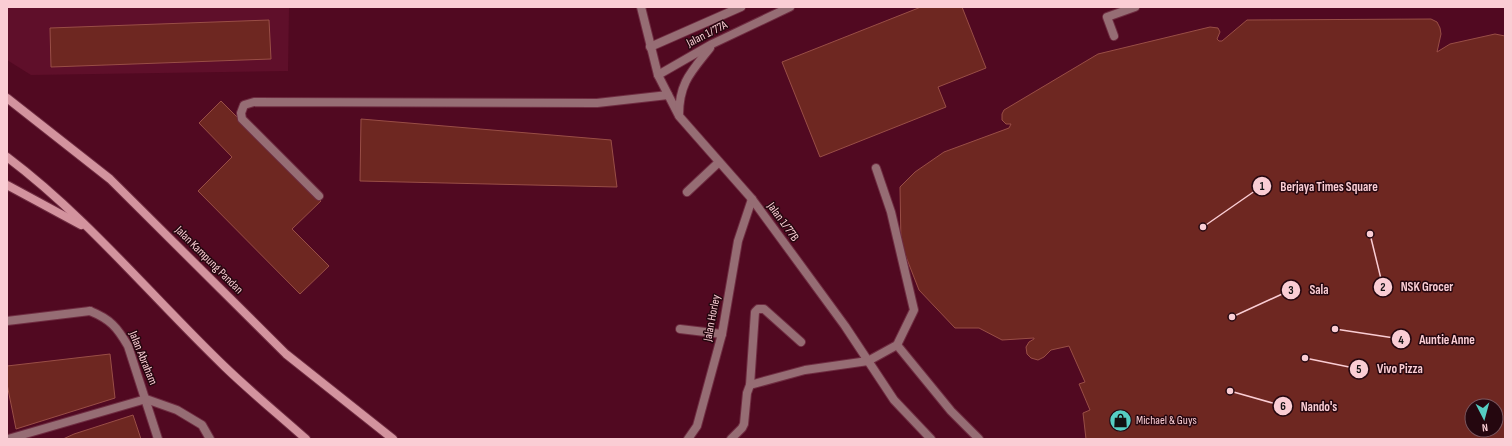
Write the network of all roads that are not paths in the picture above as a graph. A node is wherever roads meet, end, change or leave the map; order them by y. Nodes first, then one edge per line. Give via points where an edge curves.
1 (642, 7) edge
2 (741, 7) edge
3 (790, 7) edge
4 (1135, 7) edge
5 (1114, 36) dead end
6 (712, 44) junction
7 (650, 47) junction
8 (658, 75) junction
9 (668, 95) junction
10 (7, 98) edge
11 (679, 116) junction
12 (7, 157) edge
13 (719, 162) junction
14 (876, 168) dead end
15 (7, 185) edge
16 (687, 192) dead end
17 (319, 196) dead end
18 (752, 200) junction
19 (92, 231) junction
20 (7, 321) edge
21 (680, 329) dead end
22 (722, 334) junction
23 (801, 342) dead end
24 (897, 345) junction
25 (868, 361) junction
26 (750, 385) junction
27 (146, 399) junction
28 (8, 439) edge
29 (158, 439) edge
30 (210, 439) edge
31 (306, 439) edge
32 (393, 439) edge
33 (688, 439) edge
34 (731, 439) edge
35 (931, 439) edge
36 (978, 439) edge

1 - 7 street, Jalan 1/77B
2 - 7 street, Jalan 1/77A
3 - 6 street, Jalan 1/77A
4 - 5 street via 1107,16
6 - 8 street, Jalan 1/77A
6 - 11 street via 685,83 679,103
7 - 8 street, Jalan 1/77B
8 - 9 street, Jalan 1/77B
9 - 11 street, Jalan 1/77B
9 - 17 street via 597,103 254,102 244,105 242,119
10 - 32 main road, Jalan Kampung Pandan via 110,179 286,354
11 - 13 street, Jalan 1/77B
12 - 19 main road
13 - 16 street
13 - 18 street, Jalan 1/77B
14 - 24 street via 891,212 914,310
15 - 19 main road
18 - 22 street, Jalan Horley via 738,241
18 - 25 street, Jalan 1/77B
19 - 31 main road via 225,367
20 - 27 street, Jalan Abraham via 90,311 102,316 112,323 128,346
21 - 22 street
22 - 33 street, Jalan Horley via 697,426
23 - 26 street via 764,309 758,309 755,312
24 - 25 street
24 - 36 street
25 - 26 street via 805,370
25 - 35 street, Jalan 1/77B via 894,400
26 - 34 street via 744,424
27 - 28 street
27 - 29 street, Jalan Abraham
27 - 30 street via 177,410 202,425

